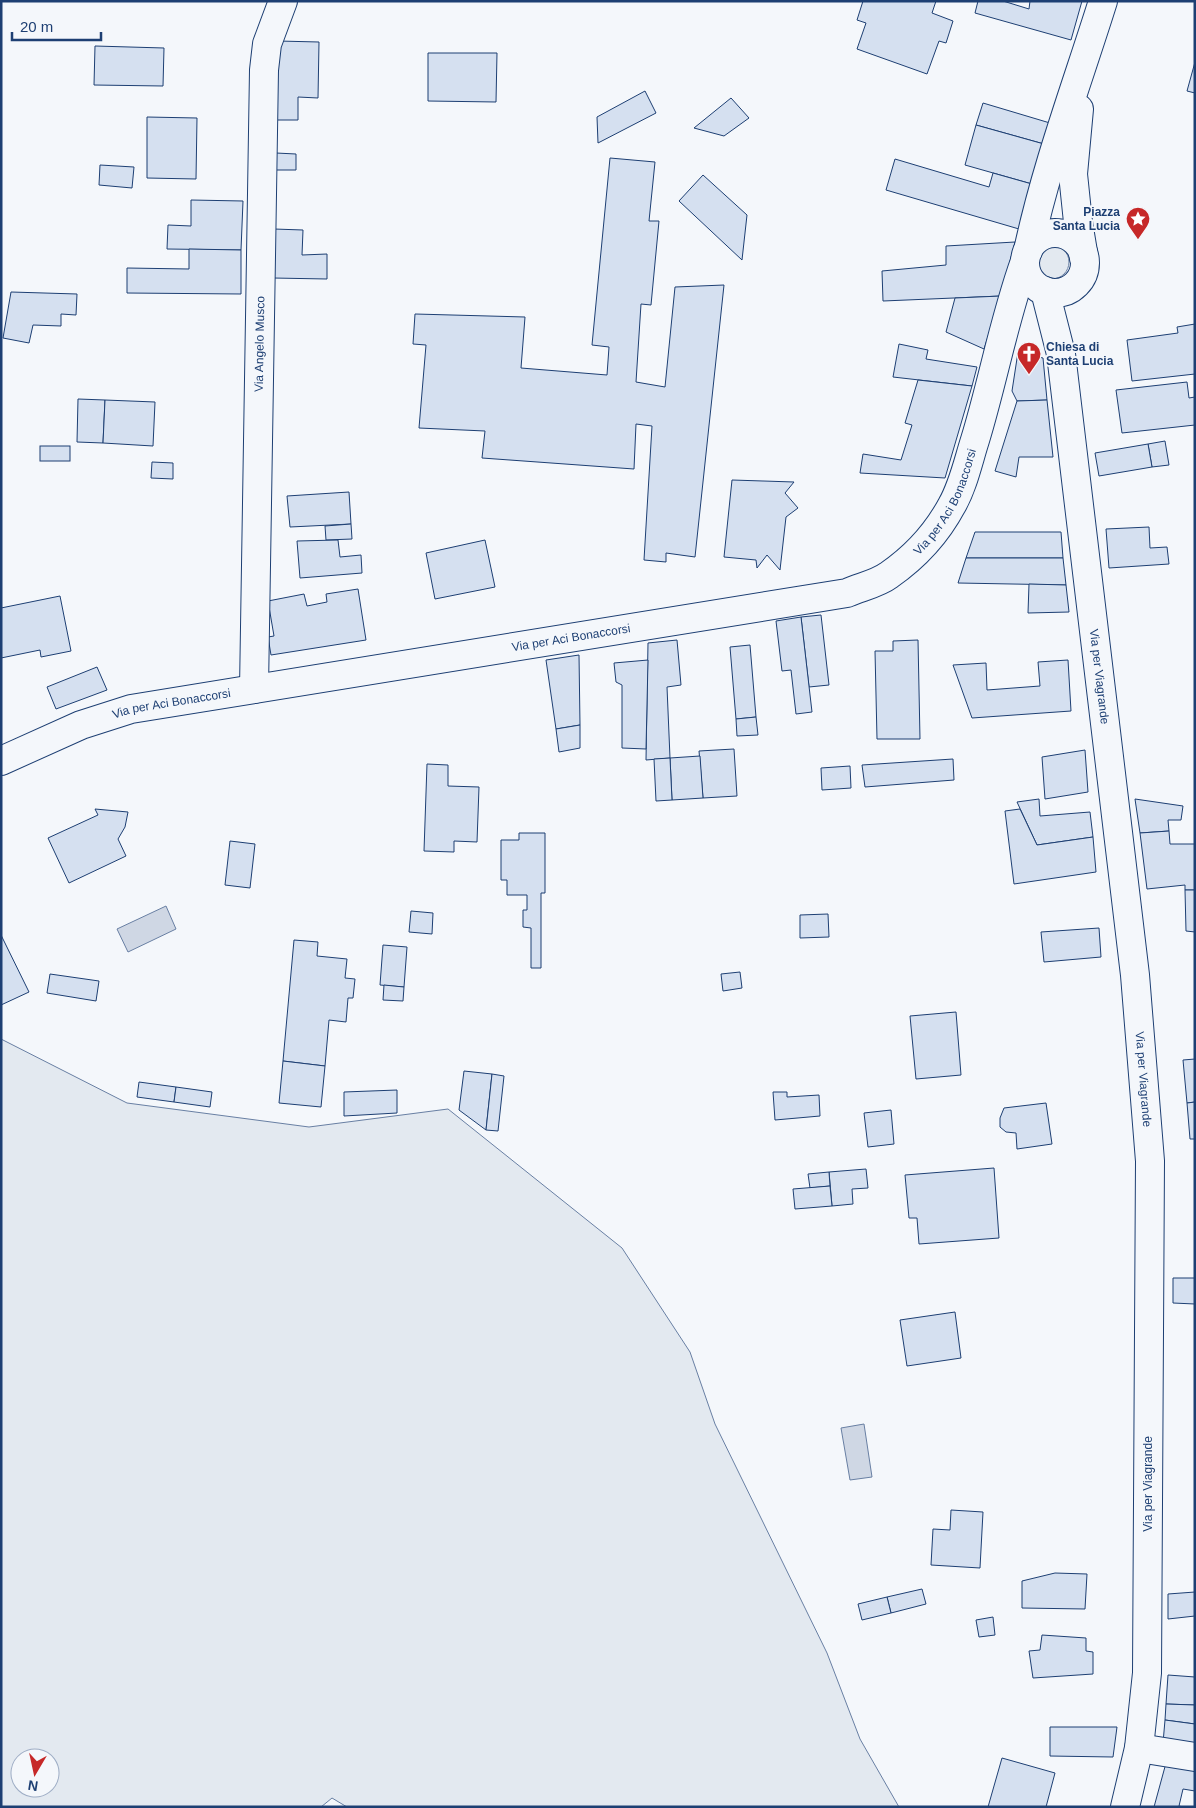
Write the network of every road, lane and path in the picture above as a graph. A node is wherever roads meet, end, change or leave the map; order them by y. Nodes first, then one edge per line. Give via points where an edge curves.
1 (283, 1) edge
2 (1103, 1) edge
3 (1083, 66) junction
4 (1026, 256) junction
5 (1084, 258) junction
6 (1072, 288) junction
7 (1042, 290) junction
8 (999, 346) junction
9 (1061, 354) junction
10 (254, 689) junction
11 (1, 761) edge
12 (1139, 1748) junction
13 (1195, 1756) edge
14 (1125, 1807) edge

1 - 10 main road, Via Angelo Musco via 267,44 264,70
2 - 3 main road
3 - 4 main road, Via per Aci Bonaccorsi via 1056,143
3 - 5 main road via 1073,174
4 - 5 main road via 1040,237 1058,234 1075,242
4 - 7 main road via 1028,276
4 - 8 main road, Via per Aci Bonaccorsi
5 - 6 main road via 1082,275
6 - 7 main road via 1064,292
6 - 9 main road via 1065,307
7 - 8 main road
7 - 9 main road
8 - 10 main road, Via per Aci Bonaccorsi via 985,406 953,504 934,534 887,577 846,593
9 - 12 main road, Via per Viagrande via 1135,975 1150,1161 1147,1673
10 - 11 main road, Via per Aci Bonaccorsi via 131,709 80,725
12 - 13 main road
12 - 14 main road, Via per Viagrande

